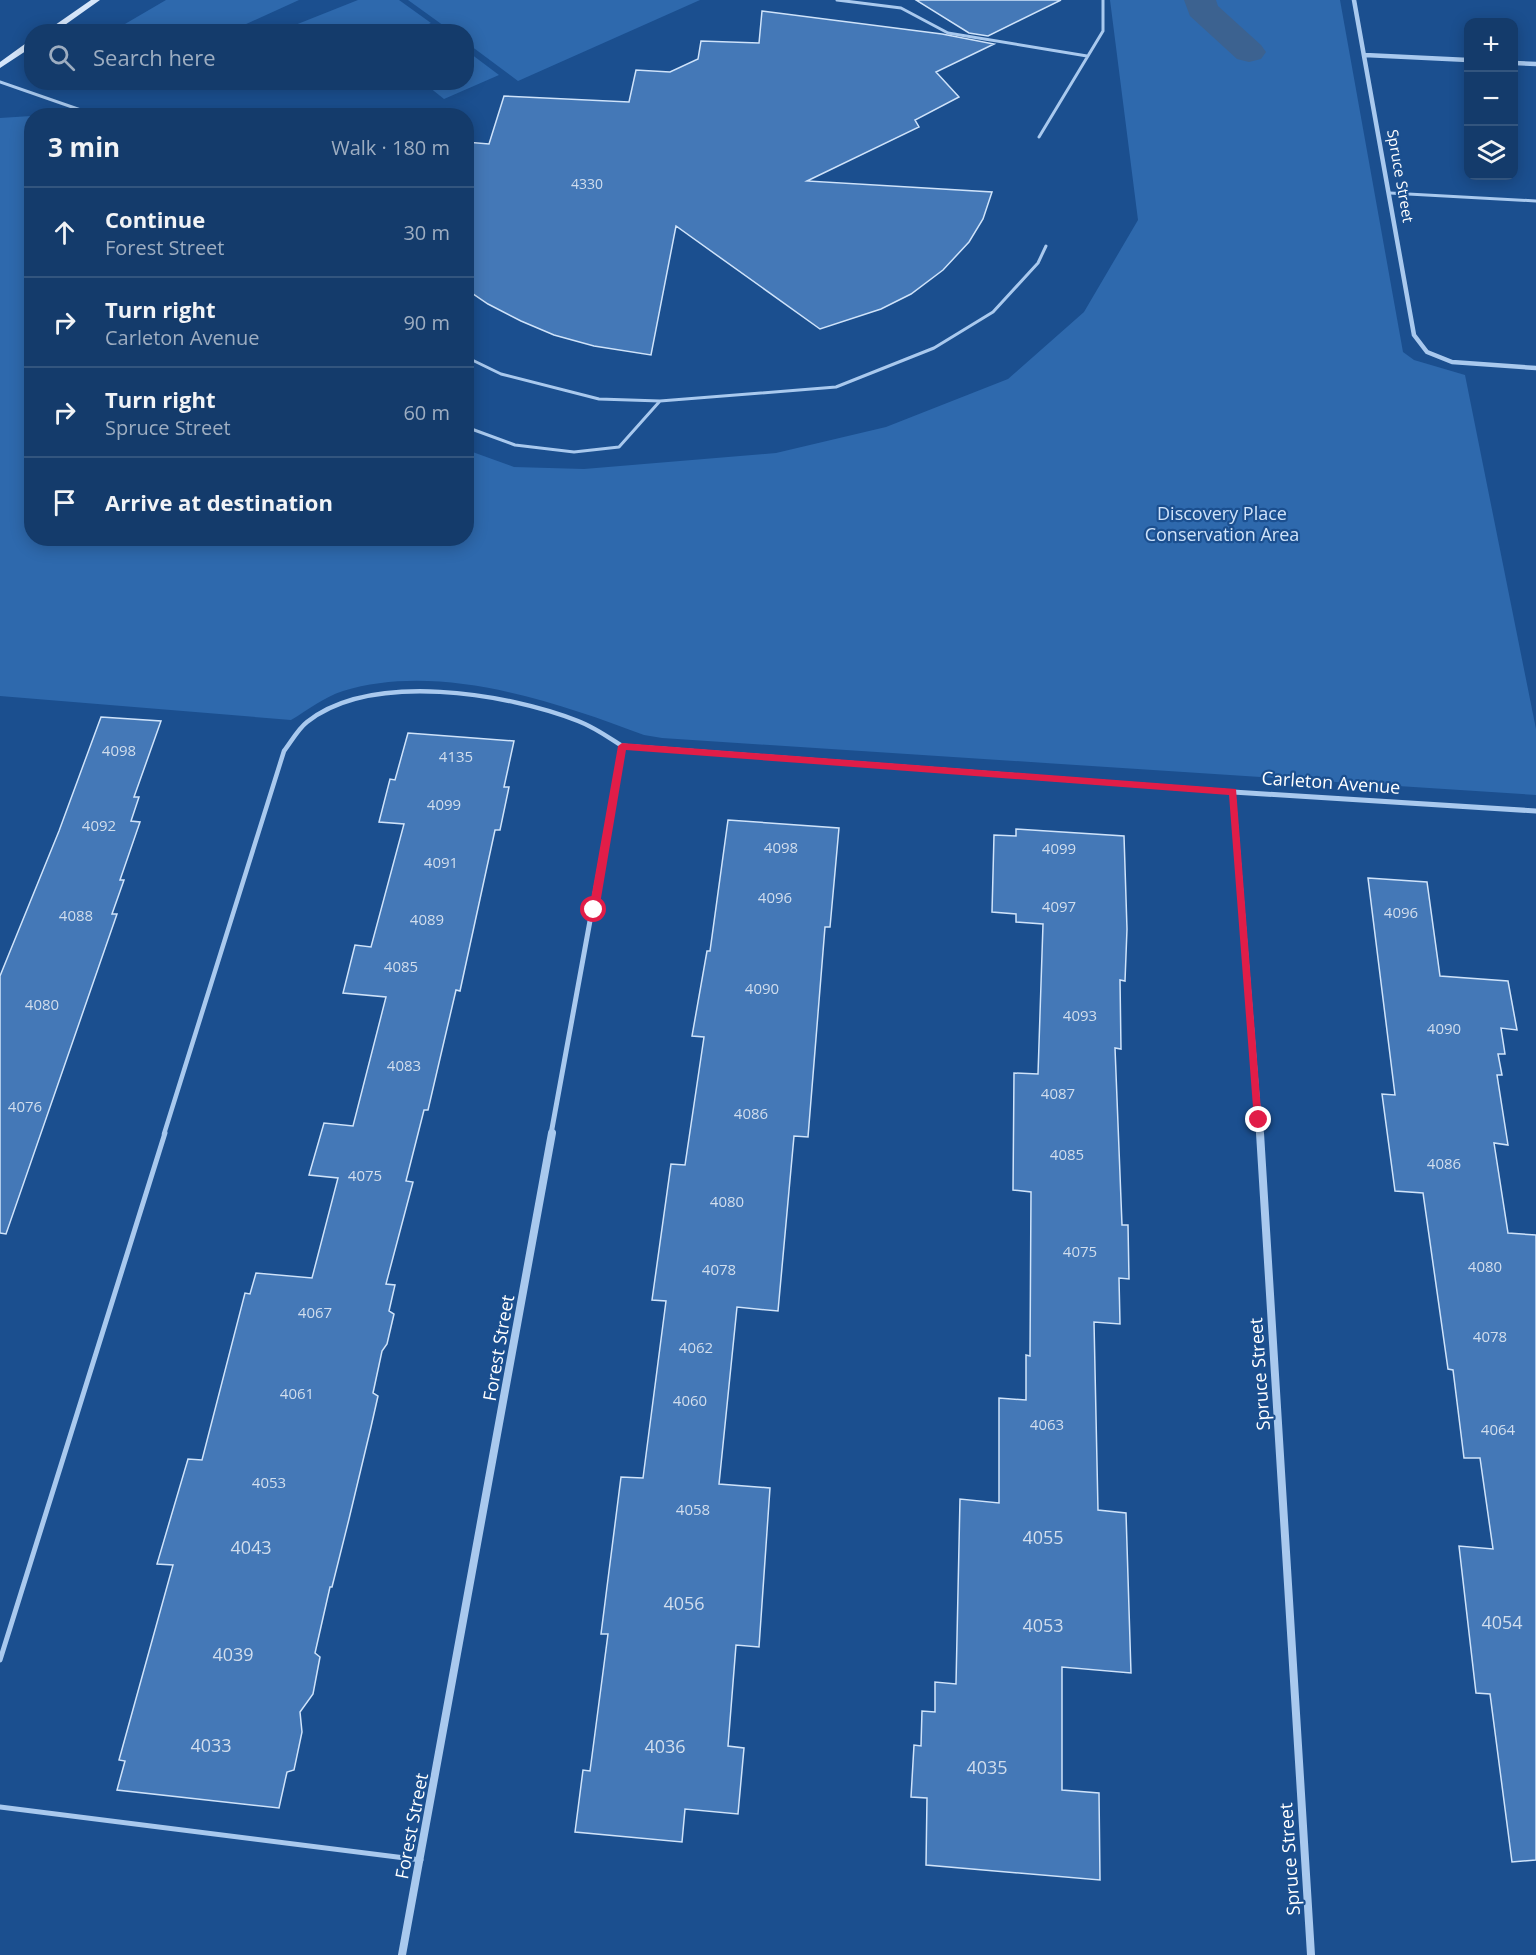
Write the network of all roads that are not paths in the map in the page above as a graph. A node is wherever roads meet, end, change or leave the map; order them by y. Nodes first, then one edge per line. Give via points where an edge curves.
1 (96, 0) edge
2 (837, 0) edge
3 (1103, 0) edge
4 (1354, 0) edge
5 (61, 24) edge
6 (24, 50) edge
7 (1365, 55) junction
8 (1087, 56) junction
9 (1464, 60) edge
10 (1518, 63) edge
11 (1536, 64) edge
12 (0, 66) edge
13 (0, 82) edge
14 (67, 108) edge
15 (1039, 137) dead end
16 (1390, 193) junction
17 (1536, 201) edge
18 (1046, 246) dead end
19 (474, 361) edge
20 (1536, 368) edge
21 (660, 401) junction
22 (474, 430) edge
23 (622, 746) junction
24 (1233, 792) junction
25 (1536, 811) edge
26 (0, 1660) edge
27 (0, 1807) edge
28 (421, 1860) junction
29 (402, 1955) edge
30 (1311, 1955) edge

1 - 5 street
2 - 8 lane via 901,8 948,33
3 - 8 lane via 1103,31
4 - 7 street, Spruce Street
6 - 12 street
7 - 9 street
7 - 16 street, Spruce Street
8 - 15 lane
10 - 11 street
13 - 14 lane
16 - 17 lane
16 - 20 street, Spruce Street via 1414,336 1427,352 1452,362
18 - 21 lane via 1038,263 993,312 934,348 836,387
19 - 21 lane via 501,374 599,399
21 - 22 lane via 618,447 574,452 515,445
23 - 24 street, Carleton Avenue
23 - 26 lane via 579,722 527,706 495,699 412,692 388,692 345,701 311,717 292,735
23 - 28 street, Forest Street
24 - 25 street, Carleton Avenue
24 - 30 street, Spruce Street via 1259,1120
27 - 28 lane
28 - 29 street, Forest Street

